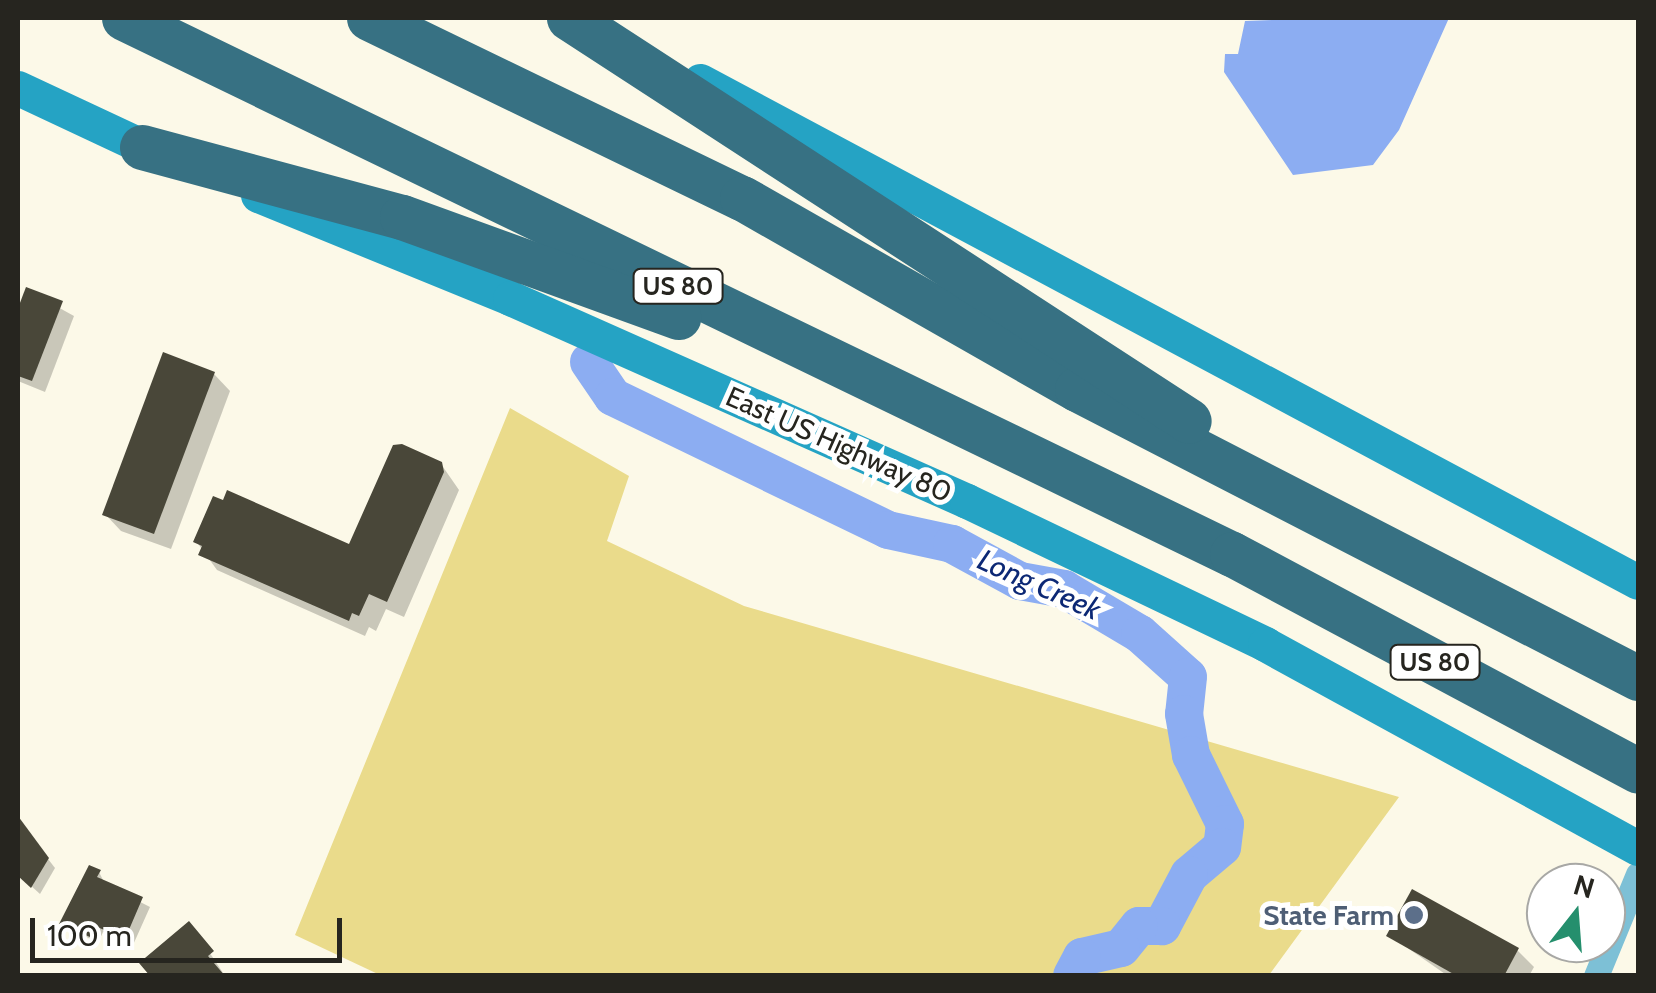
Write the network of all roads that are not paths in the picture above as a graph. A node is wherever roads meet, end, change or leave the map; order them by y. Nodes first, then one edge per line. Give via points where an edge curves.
1 (124, 18) edge
2 (369, 18) edge
3 (569, 18) edge
4 (581, 18) edge
5 (18, 88) edge
6 (142, 147) junction
7 (1268, 486) junction
8 (1232, 554) junction
9 (1638, 582) edge
10 (1638, 678) edge
11 (1638, 770) edge
12 (1638, 848) edge
13 (1638, 874) edge
14 (1596, 976) edge

1 - 8 highway, US 80
2 - 7 highway, US 80 via 742,198 1077,389
3 - 7 highway via 1162,399
4 - 9 main road
5 - 6 main road, East US Highway 80
6 - 8 highway via 523,256
6 - 12 main road, East US Highway 80 via 510,298 984,509 1265,644
7 - 10 highway, US 80
8 - 11 highway, US 80
13 - 14 street

